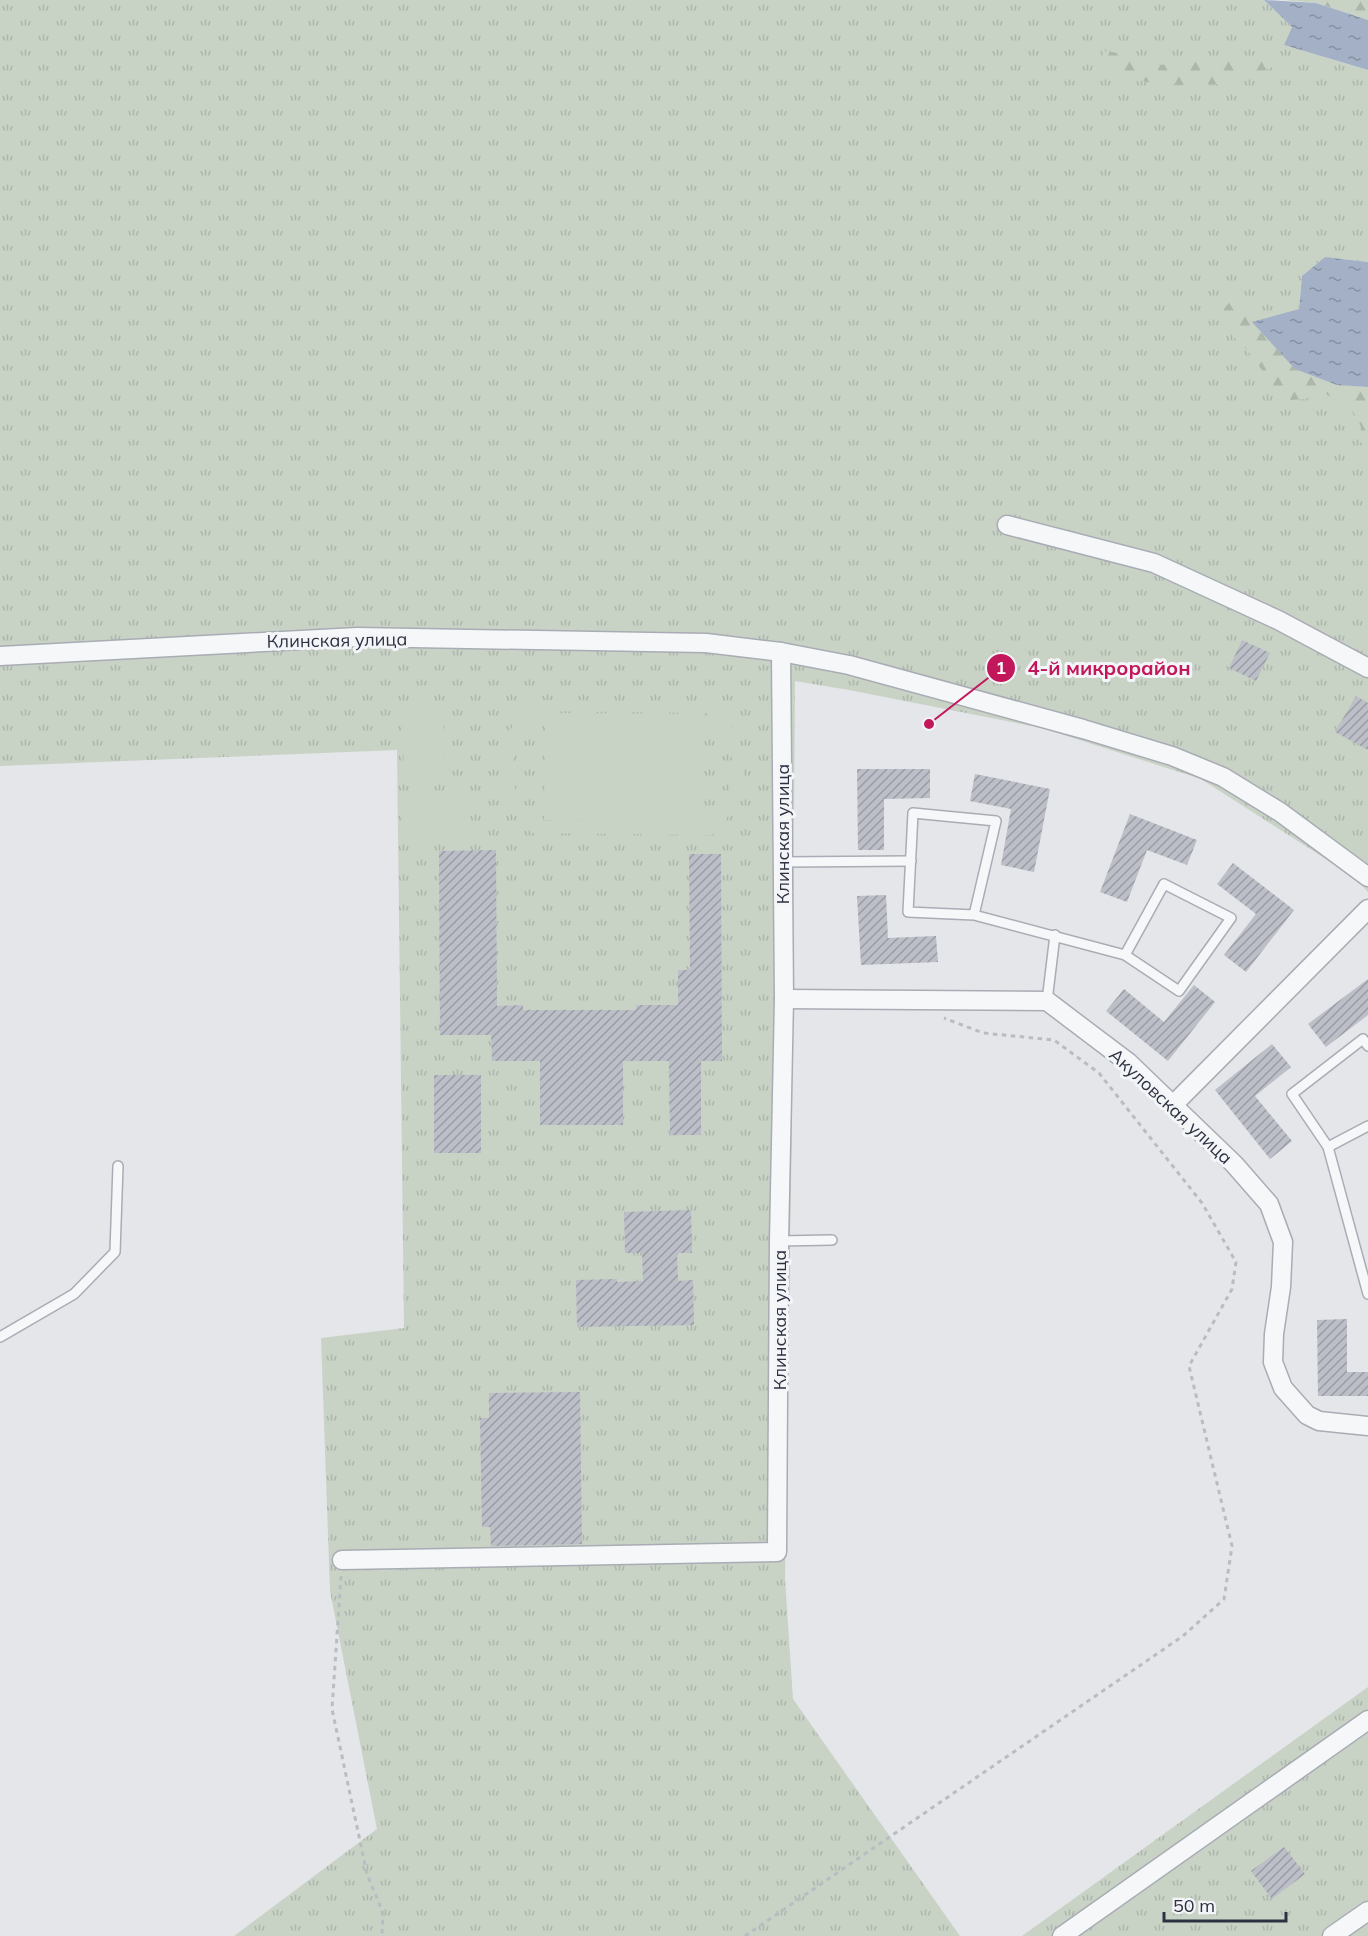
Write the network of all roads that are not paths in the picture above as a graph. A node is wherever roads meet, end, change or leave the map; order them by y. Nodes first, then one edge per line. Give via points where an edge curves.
1 (1007, 525) dead end
2 (781, 652) junction
3 (0, 656) edge
4 (1368, 668) edge
5 (911, 861) junction
6 (782, 862) junction
7 (1368, 877) edge
8 (1368, 909) edge
9 (974, 915) junction
10 (1055, 935) junction
11 (1125, 955) junction
12 (784, 999) junction
13 (1047, 1000) junction
14 (1368, 1046) edge
15 (1173, 1105) junction
16 (1368, 1126) edge
17 (1328, 1146) junction
18 (118, 1166) dead end
19 (832, 1240) dead end
20 (779, 1241) junction
21 (1368, 1294) edge
22 (0, 1337) edge
23 (1368, 1425) edge
24 (342, 1560) road end
25 (1368, 1720) edge
26 (1368, 1911) edge
27 (1062, 1936) edge
28 (1332, 1936) edge

1 - 4 street via 1154,563 1278,620
2 - 3 street, Клинская улица via 706,643 357,638
2 - 6 street, Клинская улица
2 - 7 street, Клинская улица via 849,665 1172,756 1223,777 1280,812
5 - 6 lane
5 - 9 lane via 908,912
5 - 9 lane via 913,813 996,821
6 - 12 street, Клинская улица
8 - 15 street
9 - 10 lane
10 - 11 lane
10 - 13 lane
11 - 11 lane via 1179,991 1230,918 1164,884
12 - 13 street
12 - 20 street, Клинская улица
13 - 15 street, Акуловская улица via 1129,1063
14 - 17 lane via 1363,1039 1292,1094
15 - 23 street, Акуловская улица via 1269,1204 1283,1242 1272,1362 1283,1388 1307,1415 1319,1421
16 - 17 lane
17 - 21 lane
18 - 22 lane via 115,1252 74,1294
19 - 20 lane
20 - 24 street, Клинская улица via 777,1552
25 - 27 street
26 - 28 street

